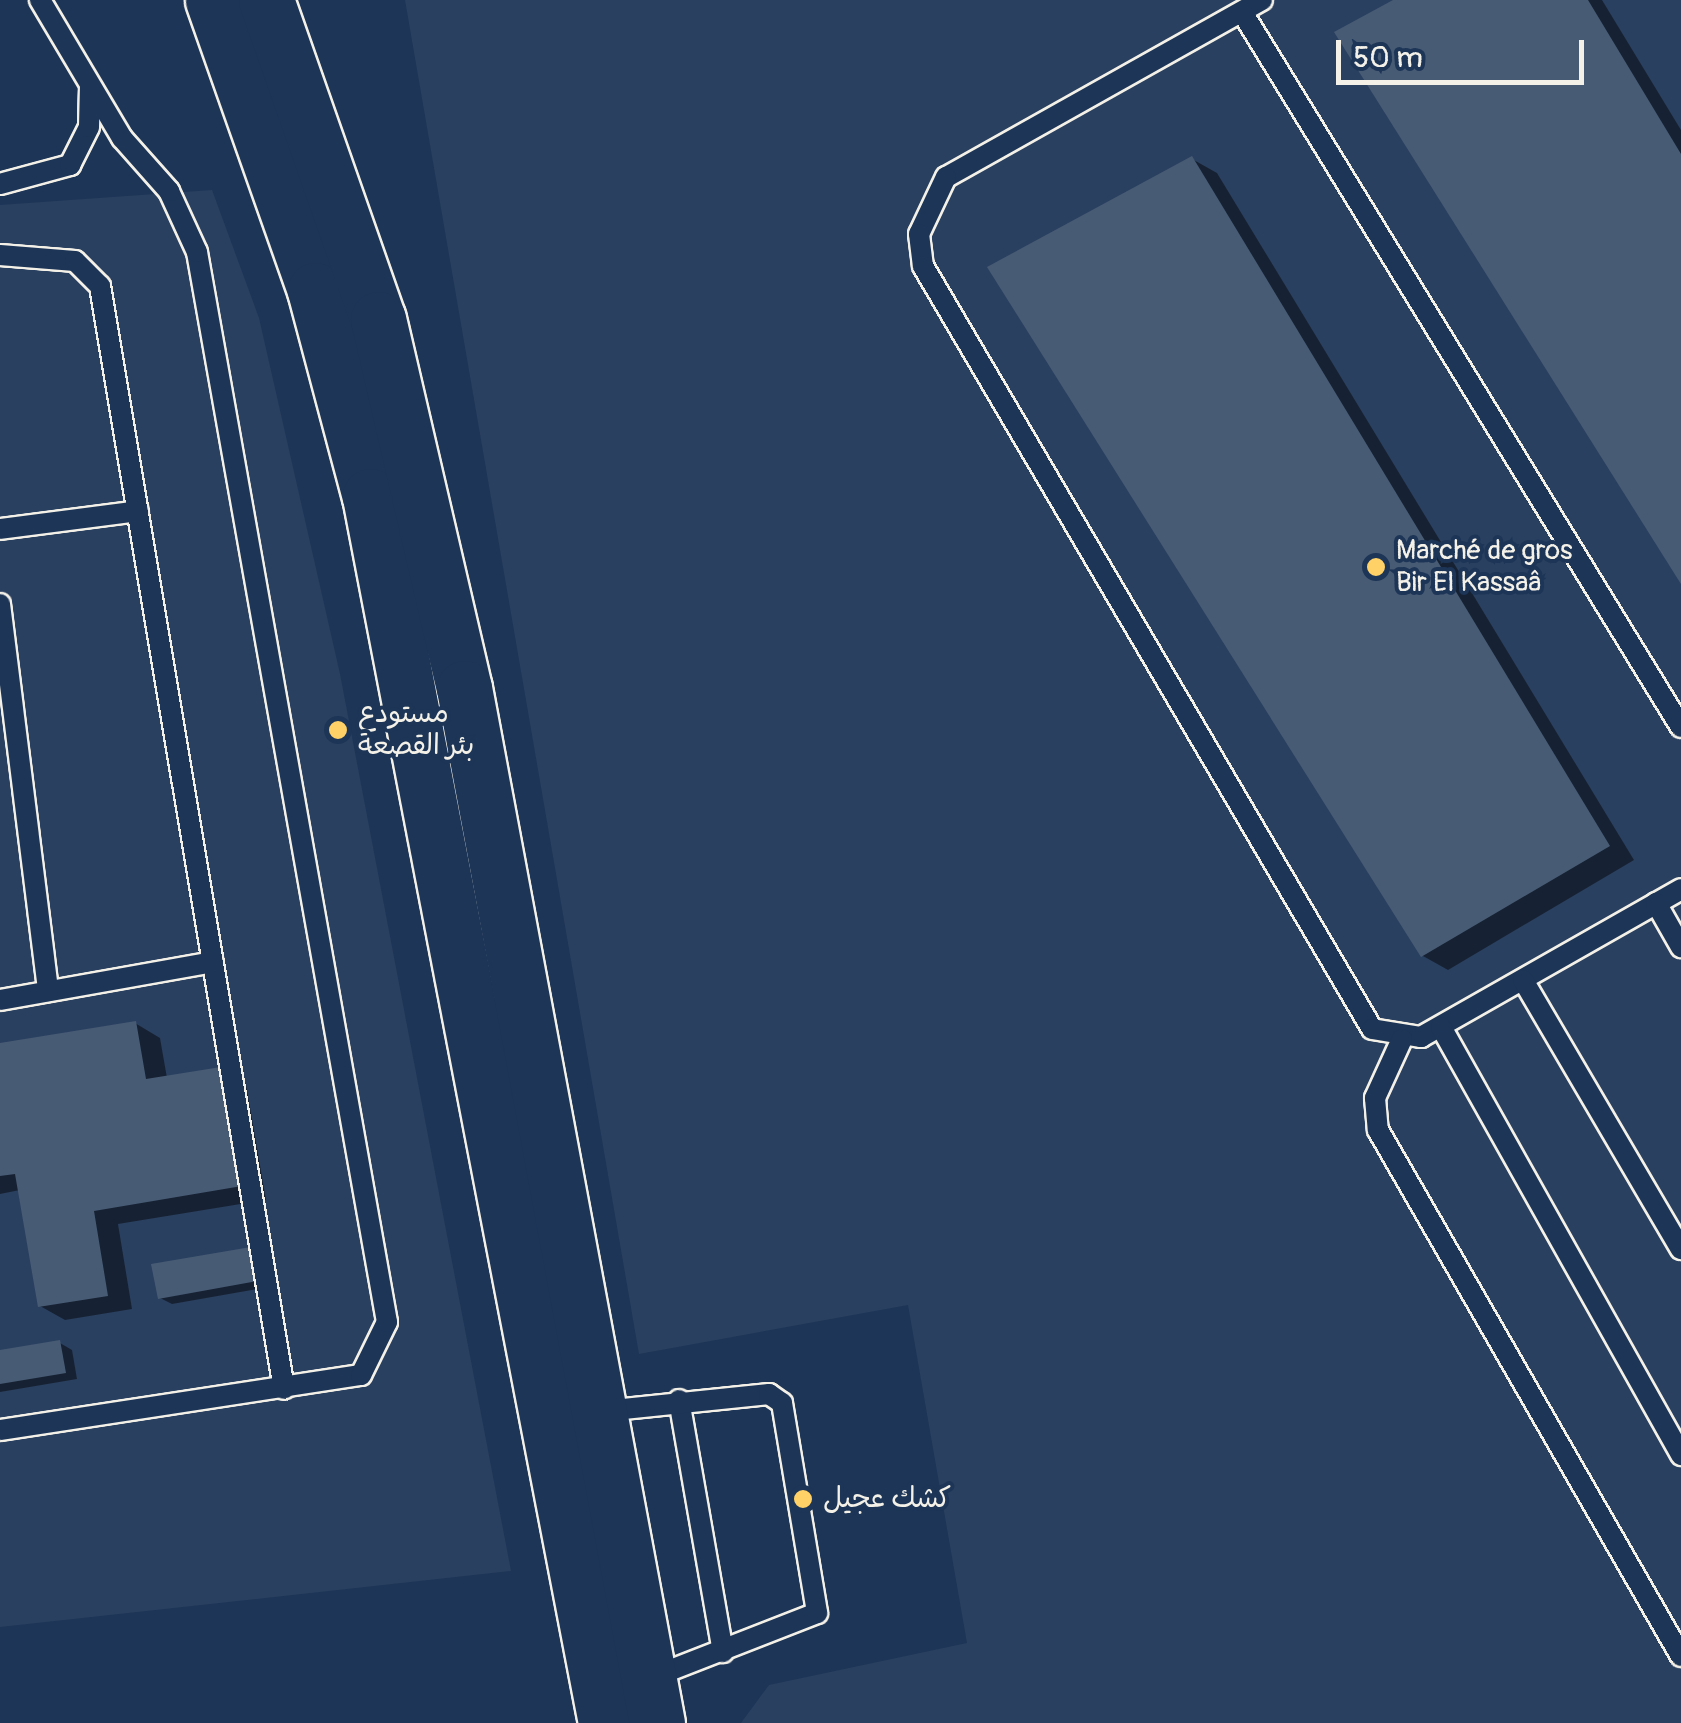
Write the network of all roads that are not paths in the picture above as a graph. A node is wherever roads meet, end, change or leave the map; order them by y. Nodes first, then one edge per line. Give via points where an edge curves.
1 (40, 0) edge
2 (213, 0) edge
3 (266, 0) edge
4 (1262, 0) edge
5 (1242, 12) junction
6 (90, 84) junction
7 (0, 184) edge
8 (0, 254) edge
9 (138, 511) junction
10 (0, 529) edge
11 (0, 604) edge
12 (1681, 727) edge
13 (1681, 889) edge
14 (1656, 904) junction
15 (1681, 947) edge
16 (214, 962) junction
17 (1522, 980) junction
18 (48, 991) junction
19 (0, 1000) edge
20 (1440, 1027) junction
21 (1402, 1039) junction
22 (1681, 1249) edge
23 (284, 1389) junction
24 (679, 1400) junction
25 (604, 1412) junction
26 (0, 1430) edge
27 (1681, 1455) edge
28 (722, 1652) junction
29 (1681, 1656) edge
30 (653, 1701) edge
31 (606, 1723) edge

1 - 6 lane
2 - 31 main road via 314,290 370,496
3 - 25 main road via 378,320 464,688
4 - 5 lane
5 - 12 lane
5 - 21 lane via 946,177 918,234 922,266 1360,1016
6 - 7 lane via 89,127 70,165
6 - 23 lane via 122,138 170,191 197,252 387,1322 361,1374
8 - 9 lane via 76,260 100,286
9 - 10 lane
9 - 16 lane
11 - 18 lane
13 - 14 lane
14 - 15 lane
14 - 17 lane
16 - 18 lane
16 - 23 lane
17 - 20 lane
17 - 22 lane
18 - 19 lane
20 - 21 lane
20 - 27 lane
21 - 29 lane via 1376,1098 1378,1130
23 - 26 lane
24 - 25 lane
24 - 28 lane
24 - 28 lane via 780,1399 818,1604 815,1616
25 - 30 main road
28 - 30 lane

